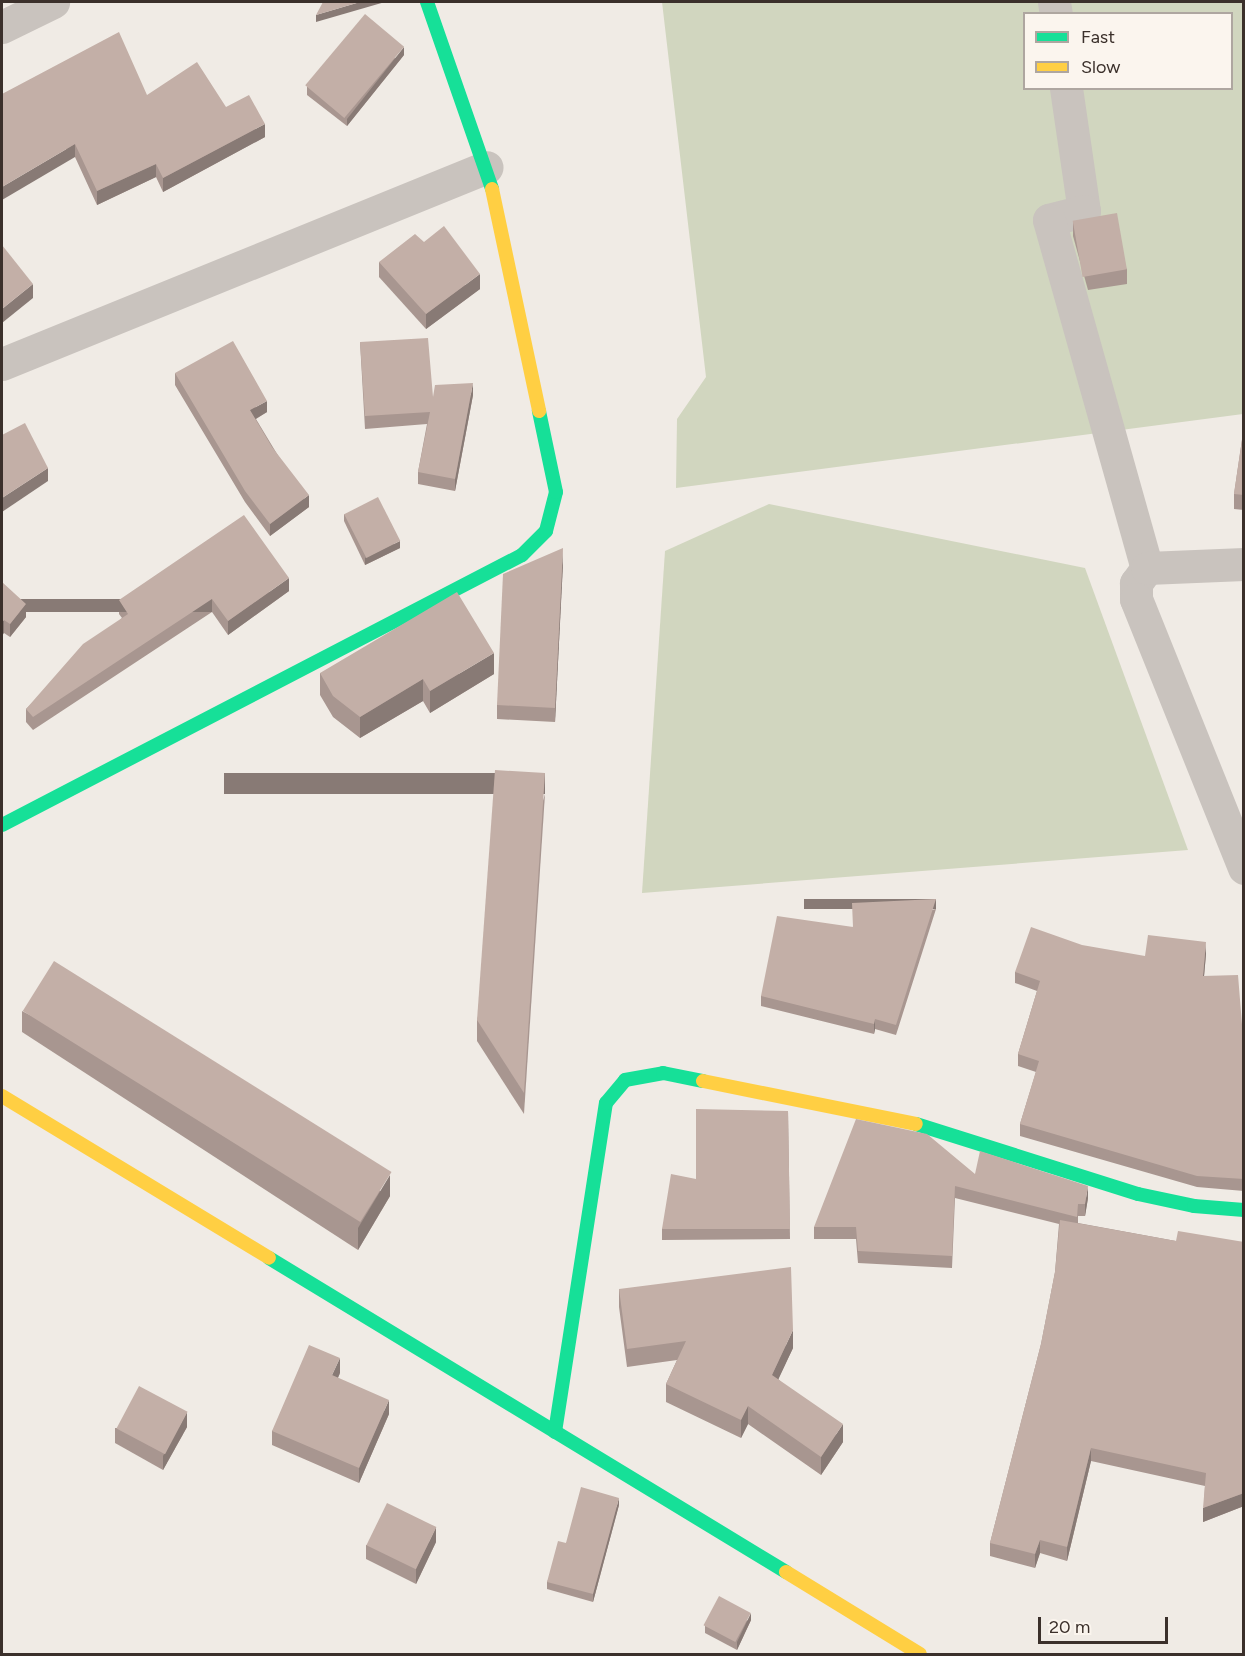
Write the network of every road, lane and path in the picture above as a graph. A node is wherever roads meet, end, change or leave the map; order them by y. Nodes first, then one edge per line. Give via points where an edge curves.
1 (53, 2) edge
2 (428, 2) edge
3 (2, 27) edge
4 (1066, 90) edge
5 (487, 167) junction
6 (2, 364) edge
7 (1244, 564) edge
8 (1147, 568) junction
9 (2, 825) edge
10 (1244, 868) edge
11 (2, 1096) edge
12 (1244, 1210) edge
13 (555, 1432) junction
14 (920, 1654) edge

1 - 3 street
2 - 5 street
4 - 8 street via 1084,211 1049,220
5 - 6 street
5 - 9 street via 556,492 546,531 522,555
7 - 8 street
8 - 10 street via 1136,583 1136,598
11 - 13 street
12 - 13 street via 1194,1206 1138,1194 927,1126 663,1073 625,1080 606,1103
13 - 14 street

